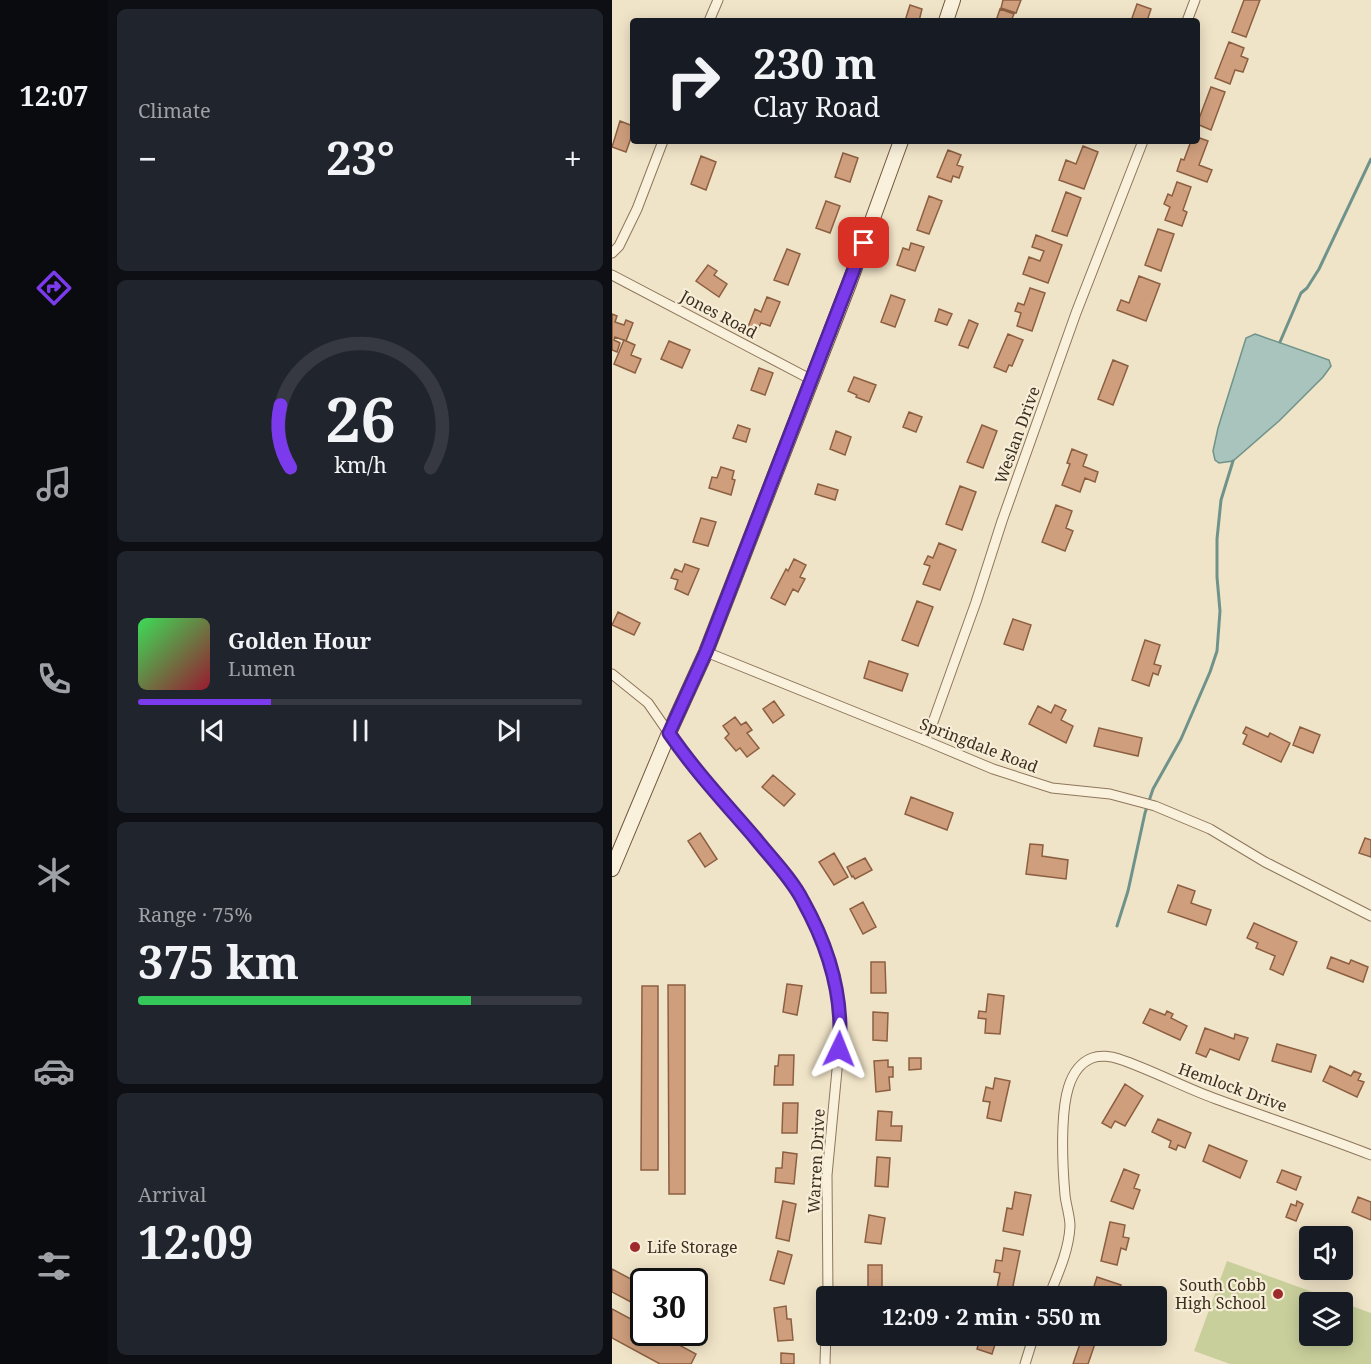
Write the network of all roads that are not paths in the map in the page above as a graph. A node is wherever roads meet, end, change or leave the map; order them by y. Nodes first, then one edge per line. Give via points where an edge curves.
1 (718, 0) edge
2 (953, 0) edge
3 (1195, 0) edge
4 (711, 18) edge
5 (946, 18) edge
6 (1188, 18) edge
7 (662, 144) edge
8 (900, 144) edge
9 (1142, 144) edge
10 (612, 253) edge
11 (612, 274) edge
12 (812, 380) junction
13 (706, 652) junction
14 (612, 674) edge
15 (669, 733) junction
16 (924, 740) junction
17 (612, 869) edge
18 (1371, 916) edge
19 (1371, 1155) edge
20 (828, 1286) edge
21 (1053, 1286) edge
22 (826, 1346) edge
23 (1031, 1346) edge
24 (825, 1364) edge
25 (1025, 1364) edge

1 - 4 street
2 - 5 street
3 - 6 street
7 - 10 street via 637,209 620,246
8 - 12 street
9 - 16 street, Weslan Drive via 1076,313
11 - 12 street, Jones Road
12 - 13 street
13 - 15 street
13 - 16 street, Springdale Road
14 - 15 street, Warren Drive via 648,703
15 - 17 street
15 - 20 street, Warren Drive via 802,899 822,942 837,989 841,1028 827,1175
16 - 18 street, Springdale Road via 1052,788 1110,794 1155,806 1210,829
19 - 21 street, Hemlock Drive via 1117,1058 1091,1059 1073,1076 1065,1102 1065,1196 1070,1225 1066,1251
22 - 24 street
23 - 25 street

